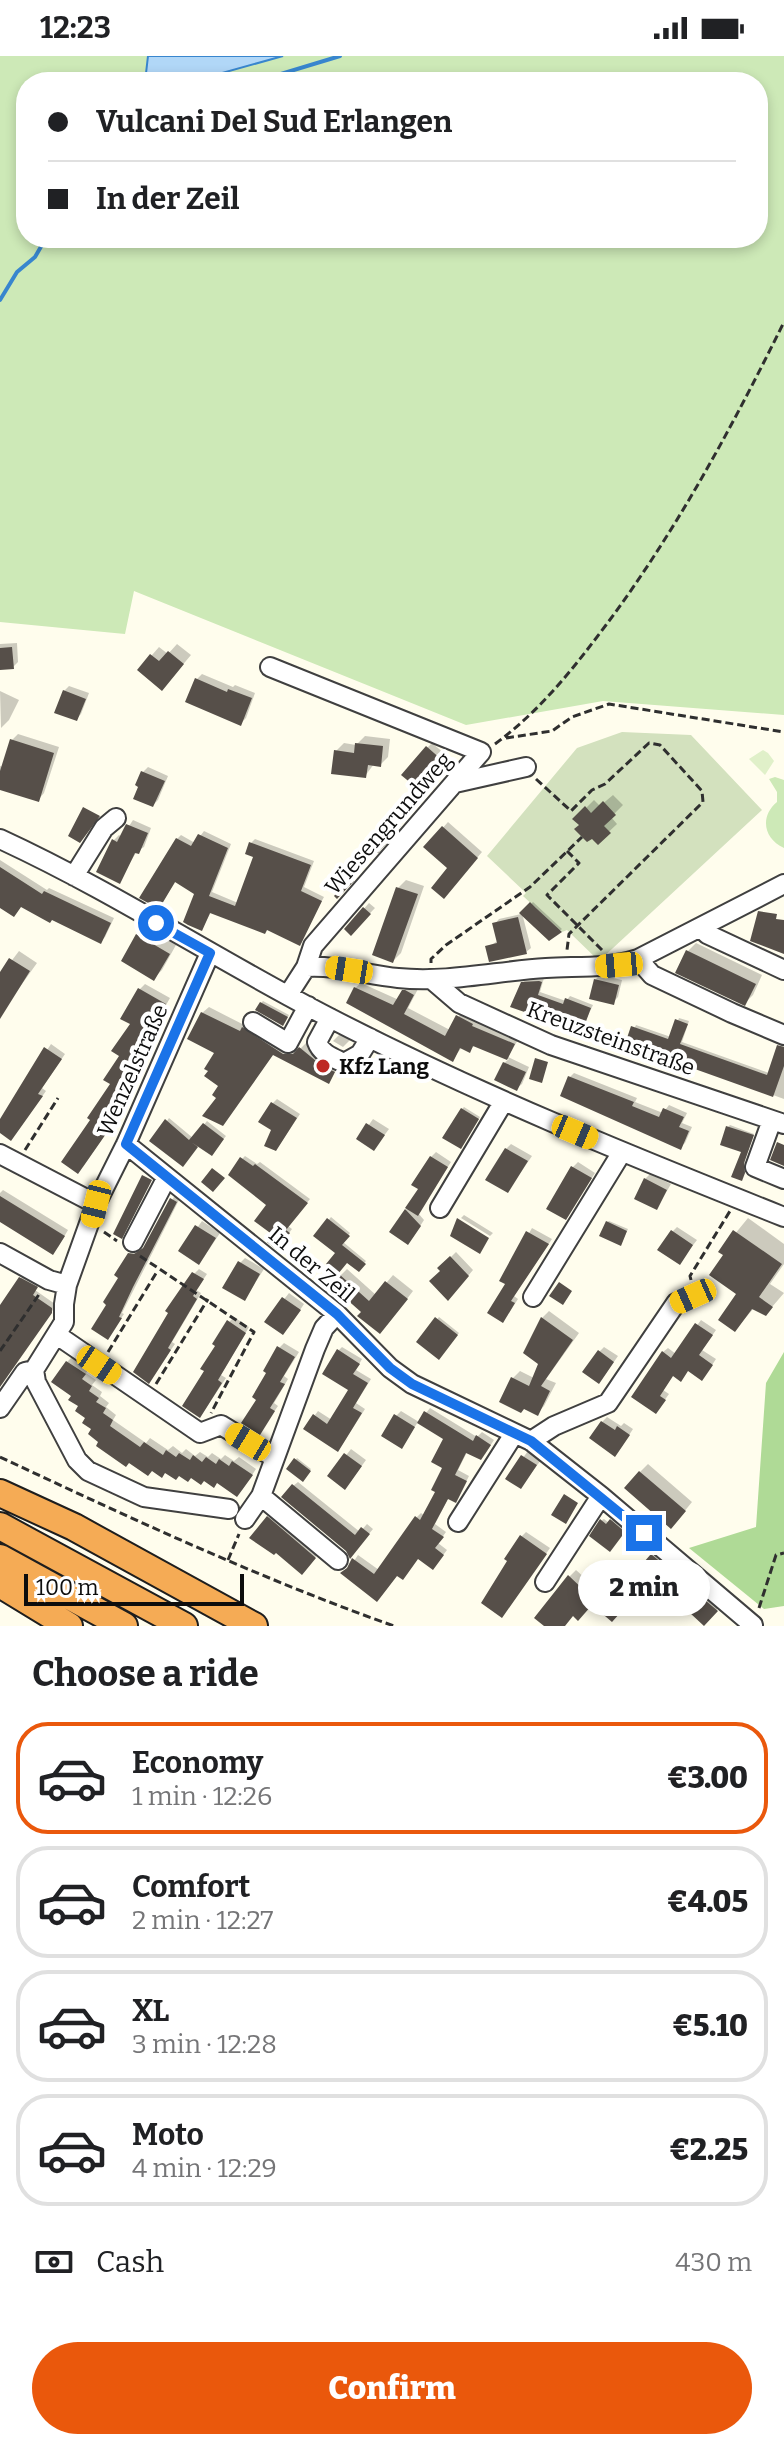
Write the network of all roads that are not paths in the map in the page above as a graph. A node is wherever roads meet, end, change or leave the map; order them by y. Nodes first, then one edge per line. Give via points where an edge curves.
1 (270, 667) dead end
2 (526, 767) road end
3 (455, 783) junction
4 (116, 818) dead end
5 (0, 839) edge
6 (74, 876) junction
7 (784, 884) edge
8 (701, 927) junction
9 (210, 953) junction
10 (638, 959) junction
11 (306, 967) junction
12 (784, 970) edge
13 (431, 979) junction
14 (288, 995) junction
15 (308, 1006) junction
16 (330, 1018) junction
17 (253, 1022) dead end
18 (784, 1035) edge
19 (370, 1038) junction
20 (504, 1101) junction
21 (778, 1122) edge
22 (126, 1144) junction
23 (622, 1152) junction
24 (0, 1154) edge
25 (167, 1177) junction
26 (784, 1179) edge
27 (96, 1204) junction
28 (440, 1208) dead end
29 (784, 1217) edge
30 (130, 1246) road end
31 (0, 1253) edge
32 (67, 1285) junction
33 (693, 1296) road end
34 (533, 1297) dead end
35 (337, 1314) junction
36 (57, 1335) junction
37 (34, 1370) junction
38 (0, 1408) edge
39 (522, 1438) junction
40 (275, 1458) junction
41 (0, 1493) edge
42 (261, 1496) junction
43 (601, 1496) junction
44 (458, 1522) dead end
45 (0, 1526) edge
46 (0, 1558) edge
47 (338, 1560) dead end
48 (545, 1582) dead end
49 (0, 1584) edge
50 (753, 1625) edge
51 (69, 1626) edge
52 (124, 1626) edge
53 (184, 1626) edge
54 (254, 1626) edge

1 - 3 street, Wiesengrundweg via 481,752
2 - 3 street
3 - 11 street, Wiesengrundweg via 313,946
4 - 6 street
5 - 6 street
6 - 9 street
7 - 8 street
8 - 10 street
8 - 12 street
9 - 14 street
9 - 22 street, Wenzelstraße
10 - 13 street via 619,965
10 - 18 street via 652,975
11 - 13 street
11 - 14 street, Wiesengrundweg
13 - 21 street, Kreuzsteinstraße via 459,1003 551,1045
14 - 15 street
15 - 16 street
15 - 17 street via 288,1043
16 - 19 street
16 - 19 street via 317,1042 344,1063 360,1054
19 - 20 street
20 - 23 street
20 - 28 street
21 - 26 street via 755,1167
22 - 25 street, In der Zeil
22 - 27 street, Wenzelstraße
23 - 29 street
23 - 34 street
24 - 27 street
25 - 30 street
25 - 35 street, In der Zeil
27 - 32 street, Wenzelstraße
31 - 32 street
32 - 36 street, Wenzelstraße via 64,1322
33 - 39 street via 676,1303 608,1403
35 - 39 street, In der Zeil via 412,1384
35 - 40 street via 324,1328
36 - 37 street
36 - 40 street via 200,1433 221,1425
37 - 38 street via 25,1372
37 - 42 street via 77,1460 88,1471 144,1497 237,1514
39 - 43 street, In der Zeil
39 - 44 street
40 - 42 street
41 - 54 highway via 74,1527
42 - 47 street
43 - 48 street
43 - 50 street, In der Zeil
45 - 53 highway
46 - 52 highway
49 - 51 highway

